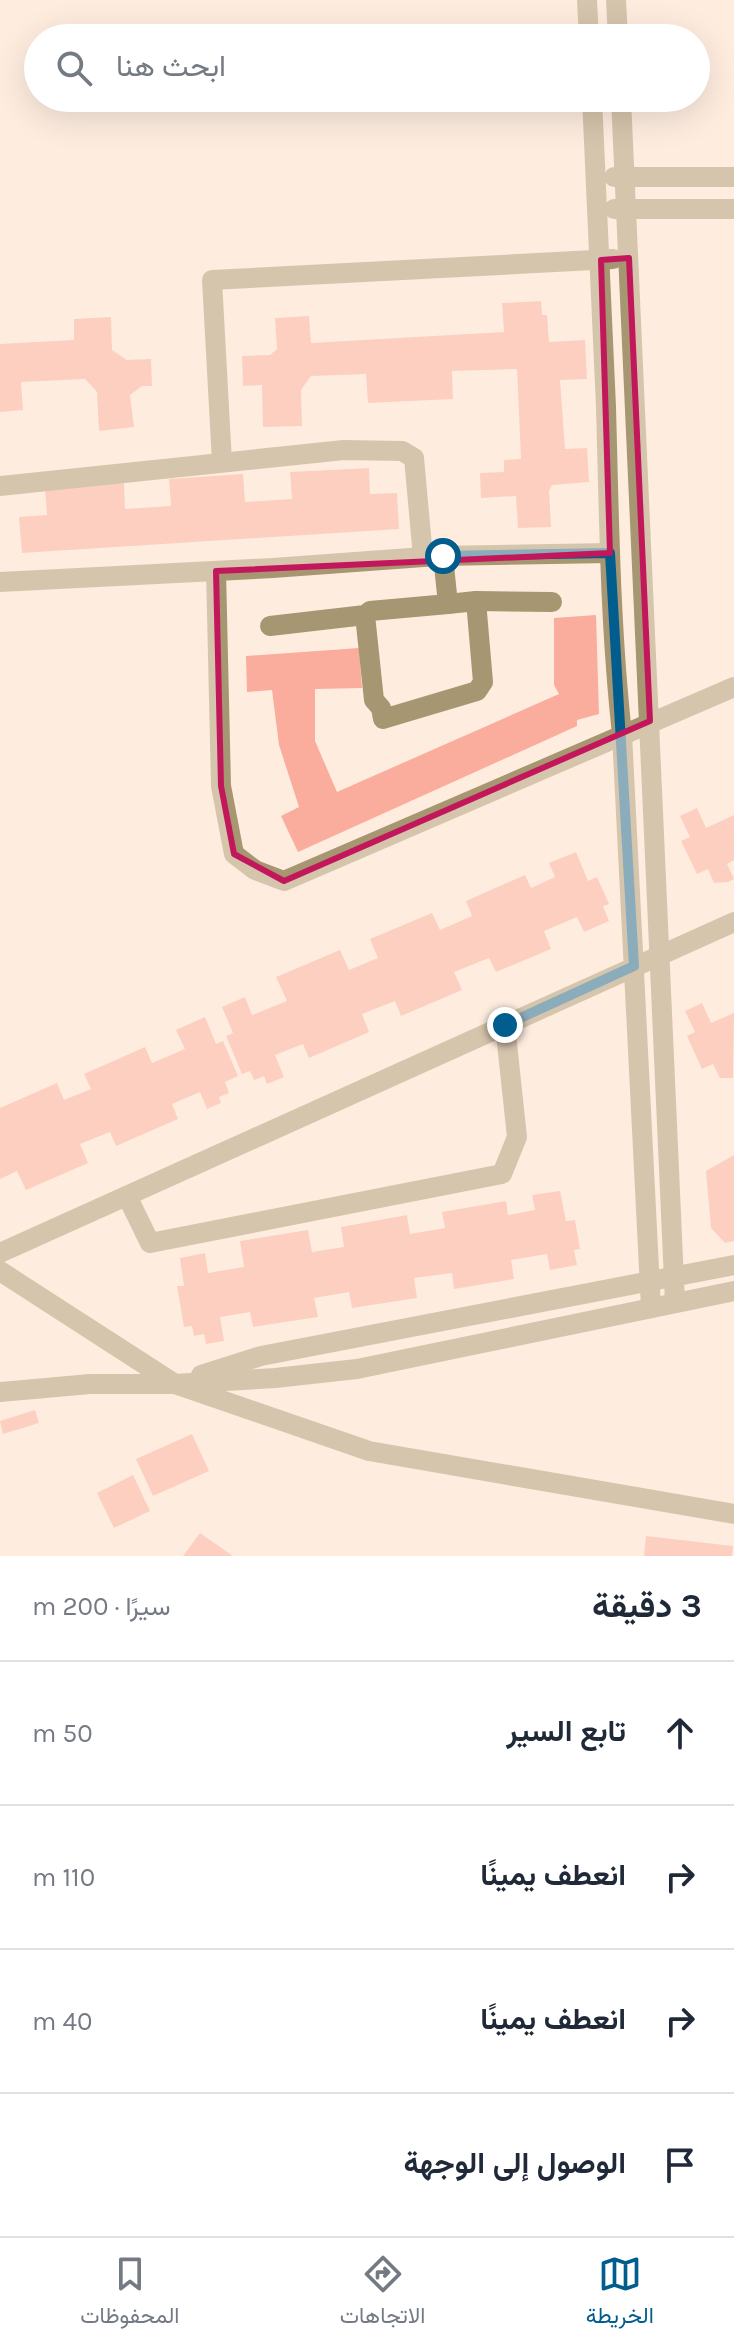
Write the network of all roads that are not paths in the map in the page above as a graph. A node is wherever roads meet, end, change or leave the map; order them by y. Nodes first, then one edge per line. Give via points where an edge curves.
1 (587, 0) edge
2 (616, 0) edge
3 (588, 24) edge
4 (617, 24) edge
5 (593, 112) edge
6 (622, 112) edge
7 (596, 177) junction
8 (625, 177) junction
9 (734, 177) edge
10 (627, 208) junction
11 (598, 209) junction
12 (734, 209) edge
13 (629, 258) junction
14 (601, 260) junction
15 (222, 462) junction
16 (0, 486) edge
17 (610, 553) junction
18 (433, 556) junction
19 (216, 571) junction
20 (0, 582) edge
21 (476, 601) junction
22 (552, 602) dead end
23 (448, 604) junction
24 (365, 615) junction
25 (270, 626) dead end
26 (734, 687) edge
27 (650, 721) junction
28 (622, 734) junction
29 (734, 922) edge
30 (660, 955) junction
31 (634, 966) junction
32 (505, 1025) junction
33 (127, 1196) junction
34 (0, 1253) edge
35 (734, 1265) edge
36 (0, 1271) edge
37 (674, 1277) junction
38 (650, 1282) junction
39 (734, 1291) edge
40 (675, 1303) junction
41 (651, 1308) junction
42 (175, 1384) junction
43 (0, 1392) edge
44 (734, 1514) edge

1 - 3 street
2 - 4 street
5 - 7 street
6 - 8 street
7 - 8 street
7 - 11 street
8 - 9 street
8 - 10 street
10 - 11 street
10 - 12 street
10 - 13 street
11 - 14 street
13 - 14 street
13 - 27 street
14 - 15 street via 212,280
14 - 17 street
15 - 16 street
15 - 18 street via 344,450 402,451 414,458
17 - 18 street
17 - 28 street
18 - 19 street
18 - 23 street
19 - 20 street
19 - 28 street via 221,786 234,854 255,870 284,881
21 - 22 street
21 - 23 street
21 - 24 street via 483,682 477,691 383,719 374,700
23 - 24 street
24 - 25 street
26 - 27 street
27 - 28 street
27 - 30 street
28 - 31 street
29 - 30 street
30 - 31 street
30 - 37 street
31 - 32 street
31 - 38 street
32 - 33 street
32 - 33 street via 517,1137 502,1174 150,1243
33 - 34 street
35 - 37 street
36 - 42 street
37 - 38 street
37 - 40 street
38 - 41 street
38 - 42 street via 261,1356
39 - 40 street
40 - 41 street
41 - 42 street via 357,1369
42 - 43 street
42 - 44 street via 369,1451

